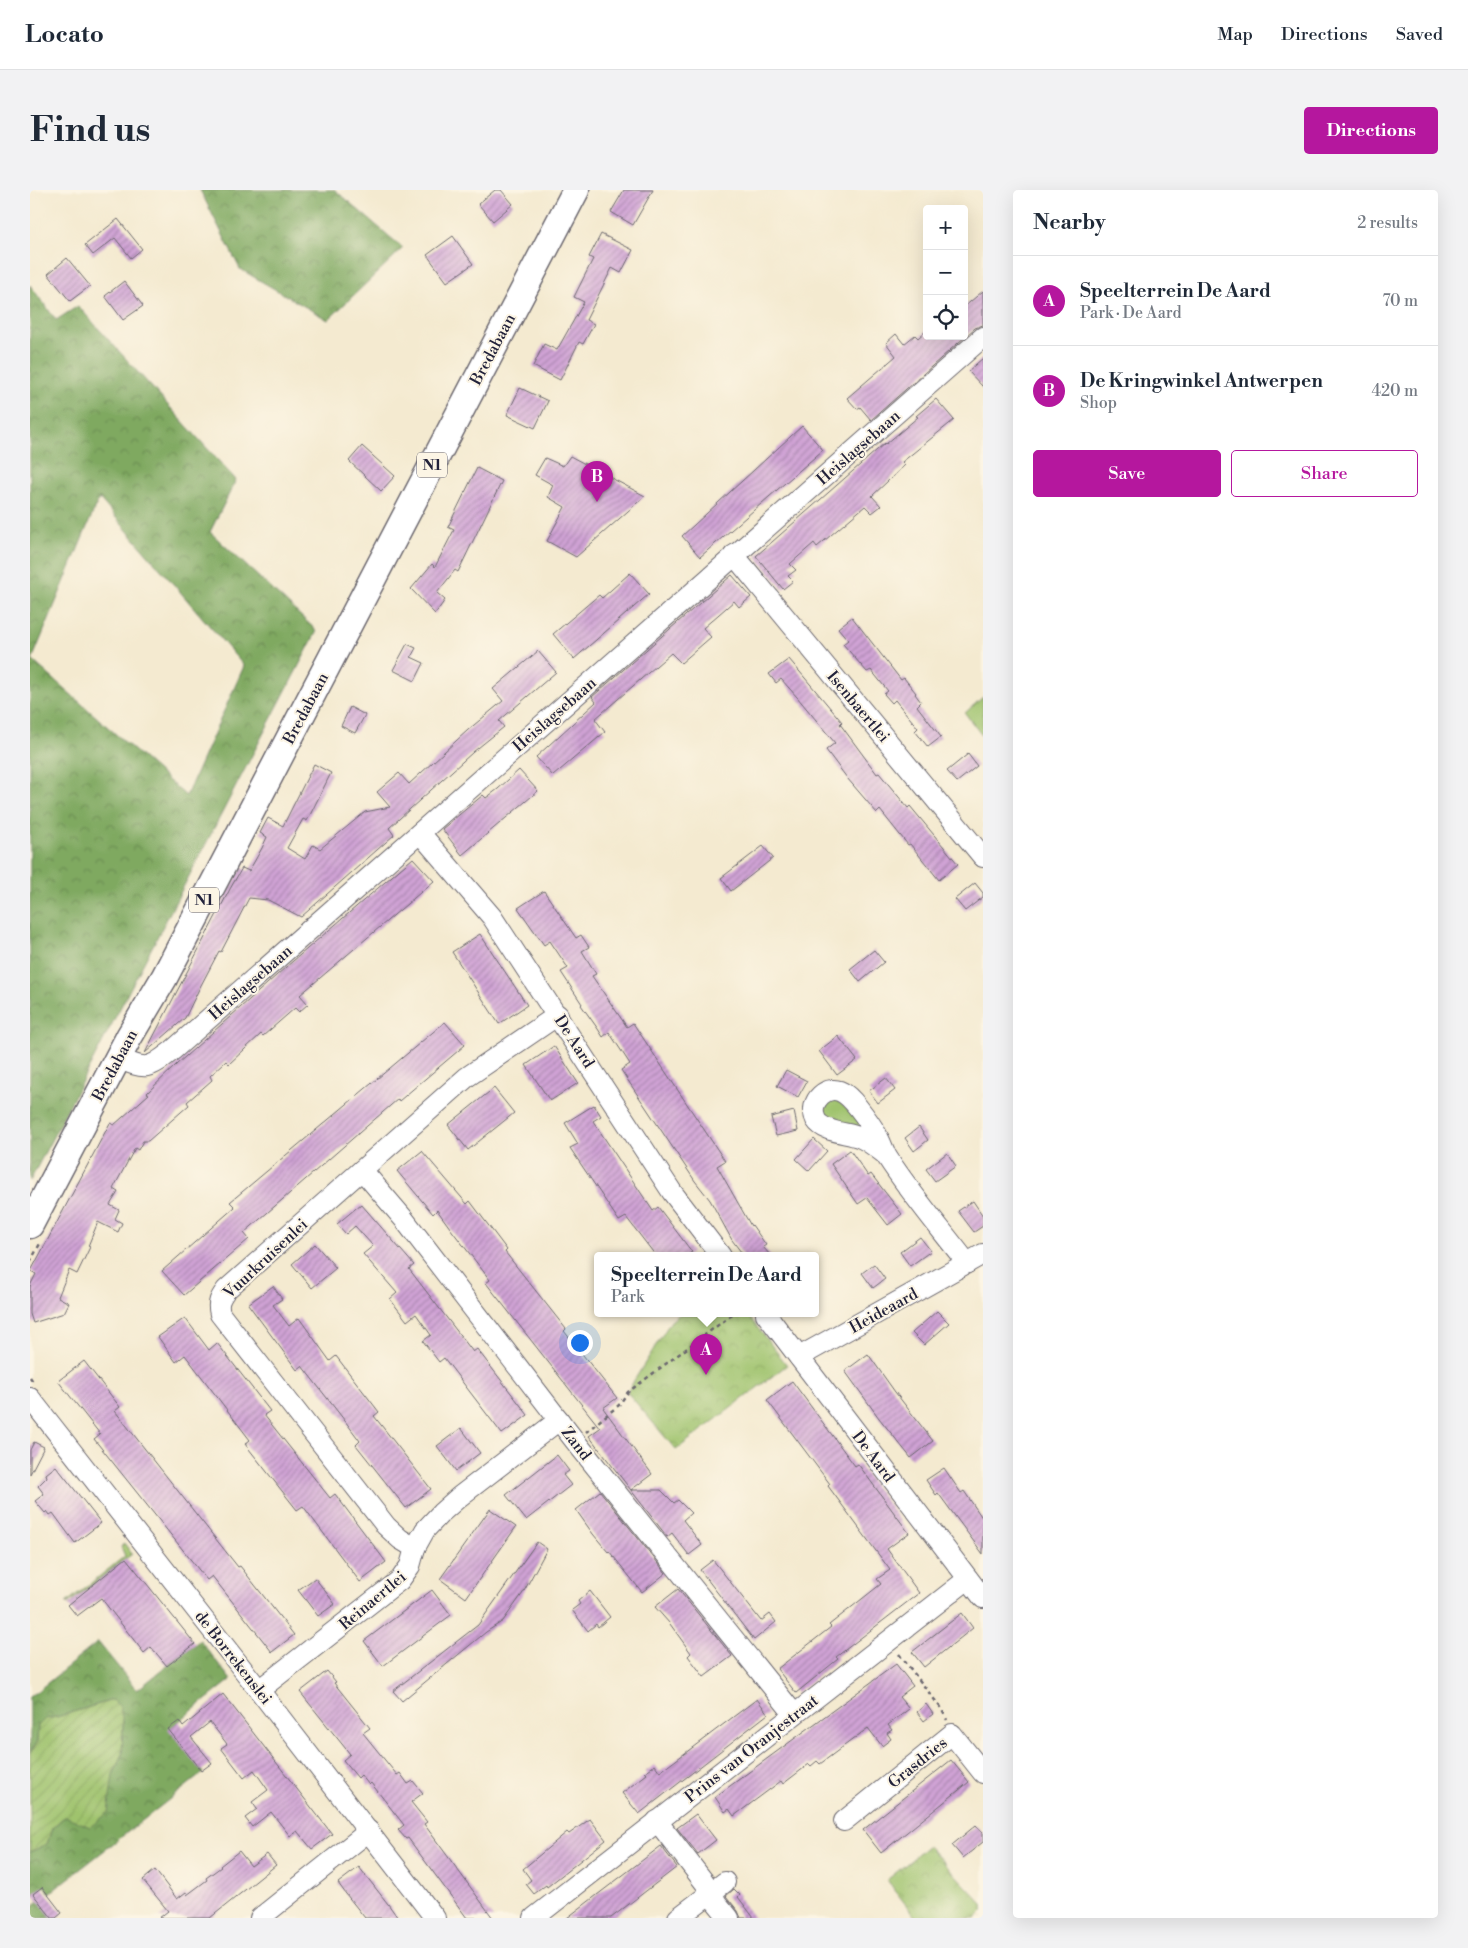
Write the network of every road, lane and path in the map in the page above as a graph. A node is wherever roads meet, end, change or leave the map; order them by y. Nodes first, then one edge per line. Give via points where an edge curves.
1 (576, 190) edge
2 (983, 337) edge
3 (734, 555) junction
4 (420, 833) junction
5 (983, 857) edge
6 (558, 1015) junction
7 (117, 1058) junction
8 (886, 1155) dead end
9 (362, 1170) junction
10 (30, 1224) edge
11 (719, 1252) edge
12 (975, 1259) edge
13 (729, 1317) edge
14 (768, 1317) edge
15 (799, 1357) junction
16 (30, 1398) edge
17 (558, 1420) junction
18 (575, 1441) junction
19 (415, 1548) junction
20 (968, 1579) junction
21 (983, 1598) edge
22 (889, 1641) junction
23 (260, 1690) junction
24 (794, 1714) junction
25 (952, 1734) junction
26 (983, 1773) edge
27 (657, 1821) junction
28 (844, 1821) dead end
29 (369, 1831) junction
30 (718, 1887) junction
31 (260, 1918) edge
32 (435, 1918) edge
33 (534, 1918) edge
34 (678, 1918) edge
35 (729, 1918) edge

1 - 7 main road, Bredabaan / N1 via 164,978
2 - 3 street, Heislagsebaan
3 - 4 street, Heislagsebaan
3 - 5 street, Isenbaertlei
4 - 6 street, De Aard via 492,917
4 - 7 street, Heislagsebaan via 156,1064 141,1067
6 - 9 street, Vuurkruisenlei via 467,1076
6 - 11 street, De Aard via 672,1192
7 - 10 main road, Bredabaan / N1
8 - 12 street, Heideaard
9 - 17 street, Zand via 404,1218
9 - 19 street, Vuurkruisenlei via 226,1290 219,1298 218,1307 220,1314 386,1526
12 - 15 street, Heideaard
13 - 18 path via 628,1392 619,1405
14 - 15 street, De Aard
15 - 20 street, De Aard
16 - 23 street, de Borrekenslei
17 - 18 street, Zand
17 - 19 street, Reinaertlei via 441,1512
18 - 24 street, Zand
19 - 23 street, Reinaertlei via 410,1566 400,1580
20 - 21 street, De Aard
20 - 22 street, Prins van Oranjestraat
22 - 24 street, Prins van Oranjestraat
22 - 25 path via 941,1708
23 - 29 street, de Borrekenslei
24 - 27 street, Prins van Oranjestraat
25 - 26 street, Grasdries
25 - 28 street, Grasdries
27 - 30 street
27 - 33 street, Prins van Oranjestraat
29 - 31 street
29 - 32 street, de Borrekenslei
30 - 34 street
30 - 35 street via 716,1902

